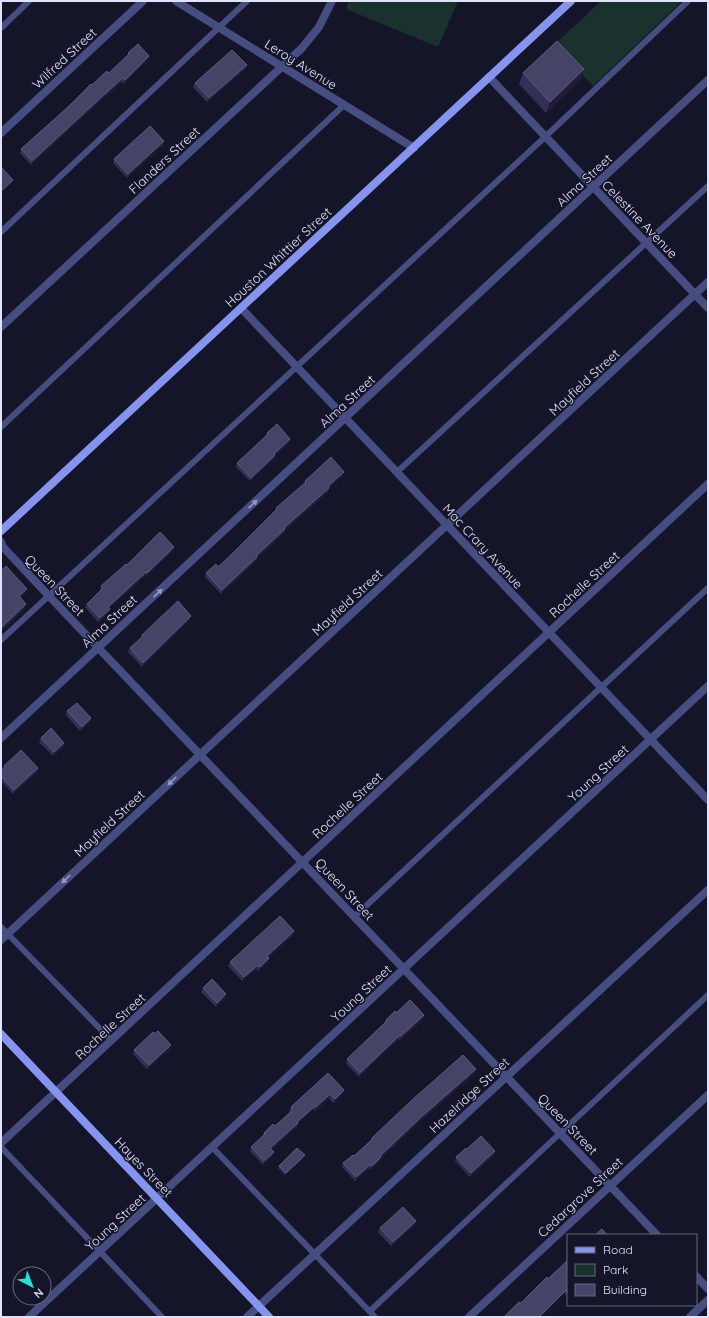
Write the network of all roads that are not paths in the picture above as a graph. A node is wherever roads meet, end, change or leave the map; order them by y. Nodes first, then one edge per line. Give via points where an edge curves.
1 (29, 1) edge
2 (143, 1) edge
3 (176, 1) edge
4 (247, 1) edge
5 (332, 1) edge
6 (571, 1) edge
7 (688, 1) edge
8 (1, 28) edge
9 (219, 28) junction
10 (282, 67) junction
11 (489, 77) junction
12 (708, 80) edge
13 (344, 105) junction
14 (1, 133) edge
15 (545, 137) junction
16 (414, 148) junction
17 (708, 186) edge
18 (594, 188) junction
19 (1, 232) edge
20 (646, 244) junction
21 (708, 282) edge
22 (695, 294) junction
23 (241, 308) junction
24 (708, 308) edge
25 (1, 327) edge
26 (297, 367) junction
27 (346, 418) junction
28 (1, 426) edge
29 (397, 472) junction
30 (708, 484) edge
31 (448, 526) junction
32 (1, 531) edge
33 (1, 542) edge
34 (708, 588) edge
35 (49, 596) junction
36 (549, 633) junction
37 (1, 640) edge
38 (99, 648) junction
39 (708, 686) edge
40 (602, 688) junction
41 (1, 738) edge
42 (651, 740) junction
43 (200, 754) junction
44 (708, 800) edge
45 (302, 862) junction
46 (708, 890) edge
47 (354, 917) junction
48 (1, 927) edge
49 (8, 934) junction
50 (1, 940) edge
51 (404, 969) junction
52 (708, 995) edge
53 (1, 1034) edge
54 (111, 1040) junction
55 (506, 1077) junction
56 (56, 1092) junction
57 (708, 1095) edge
58 (560, 1133) junction
59 (1, 1143) edge
60 (1, 1147) edge
61 (212, 1148) junction
62 (610, 1186) junction
63 (157, 1198) junction
64 (656, 1234) edge
65 (100, 1252) junction
66 (314, 1255) junction
67 (697, 1277) edge
68 (708, 1289) edge
69 (708, 1300) edge
70 (259, 1306) junction
71 (370, 1311) junction
72 (29, 1317) edge
73 (162, 1317) edge
74 (247, 1317) edge
75 (269, 1317) edge
76 (375, 1317) edge
77 (469, 1317) edge
78 (690, 1317) edge

1 - 8 lane
2 - 14 street, Wilfred Street
3 - 9 street, Leroy Avenue
4 - 9 lane
5 - 10 street, Flanders Street via 315,33
6 - 11 street, Houston Whittier Street
7 - 15 lane
9 - 10 street, Leroy Avenue
9 - 19 lane
10 - 13 street, Leroy Avenue
10 - 25 street, Flanders Street
11 - 15 street, Celestine Avenue
11 - 16 street, Houston Whittier Street
12 - 18 street, Alma Street
13 - 16 street, Leroy Avenue
13 - 28 lane
15 - 18 street, Celestine Avenue
15 - 26 lane
16 - 23 street, Houston Whittier Street
17 - 20 lane
18 - 20 street, Celestine Avenue
18 - 27 street, Alma Street
20 - 22 street, Celestine Avenue
20 - 29 lane
21 - 22 street, Mayfield Street
22 - 24 street, Celestine Avenue
22 - 31 street, Mayfield Street
23 - 26 street, Mac Crary Avenue
23 - 32 street, Houston Whittier Street
26 - 27 street, Mac Crary Avenue
26 - 35 lane
27 - 29 street, Mac Crary Avenue
38 -> 27 street, Alma Street
29 - 31 street, Mac Crary Avenue
30 - 36 street, Rochelle Street
31 - 36 street, Mac Crary Avenue
31 - 43 street, Mayfield Street
33 - 35 street, Queen Street
34 - 40 lane
35 - 37 lane
35 - 38 street, Queen Street
36 - 40 street, Mac Crary Avenue
36 - 45 street, Rochelle Street
38 - 41 street, Alma Street
38 - 43 street, Queen Street
39 - 42 street, Young Street
40 - 42 street, Mac Crary Avenue
40 - 47 lane
42 - 44 street, Mac Crary Avenue
42 - 51 street, Young Street
43 - 45 street, Queen Street
43 -> 49 street, Mayfield Street
45 - 47 street, Queen Street
45 - 54 street, Rochelle Street
46 - 55 street, Hazelridge Street
47 - 51 street, Queen Street
48 - 49 lane
49 - 50 street, Mayfield Street
49 - 54 lane
51 - 55 street, Queen Street
51 - 61 street, Young Street
52 - 58 lane
53 - 56 street, Hayes Street
54 - 56 street, Rochelle Street
55 - 58 street, Queen Street
55 - 66 street, Hazelridge Street
56 - 59 street, Rochelle Street
56 - 63 street, Hayes Street
57 - 62 street, Cedargrove Street
58 - 62 street, Queen Street
58 - 71 lane
60 - 65 lane
61 - 63 street, Young Street
61 - 66 lane
62 - 64 street, Queen Street
62 - 77 street, Cedargrove Street
63 - 65 street, Young Street
63 - 70 street, Hayes Street
65 - 72 street, Young Street
65 - 73 lane
66 - 70 street, Hazelridge Street
66 - 71 lane
67 - 68 street
69 - 78 street
70 - 74 street, Hazelridge Street
70 - 75 street, Hayes Street
71 - 76 lane

